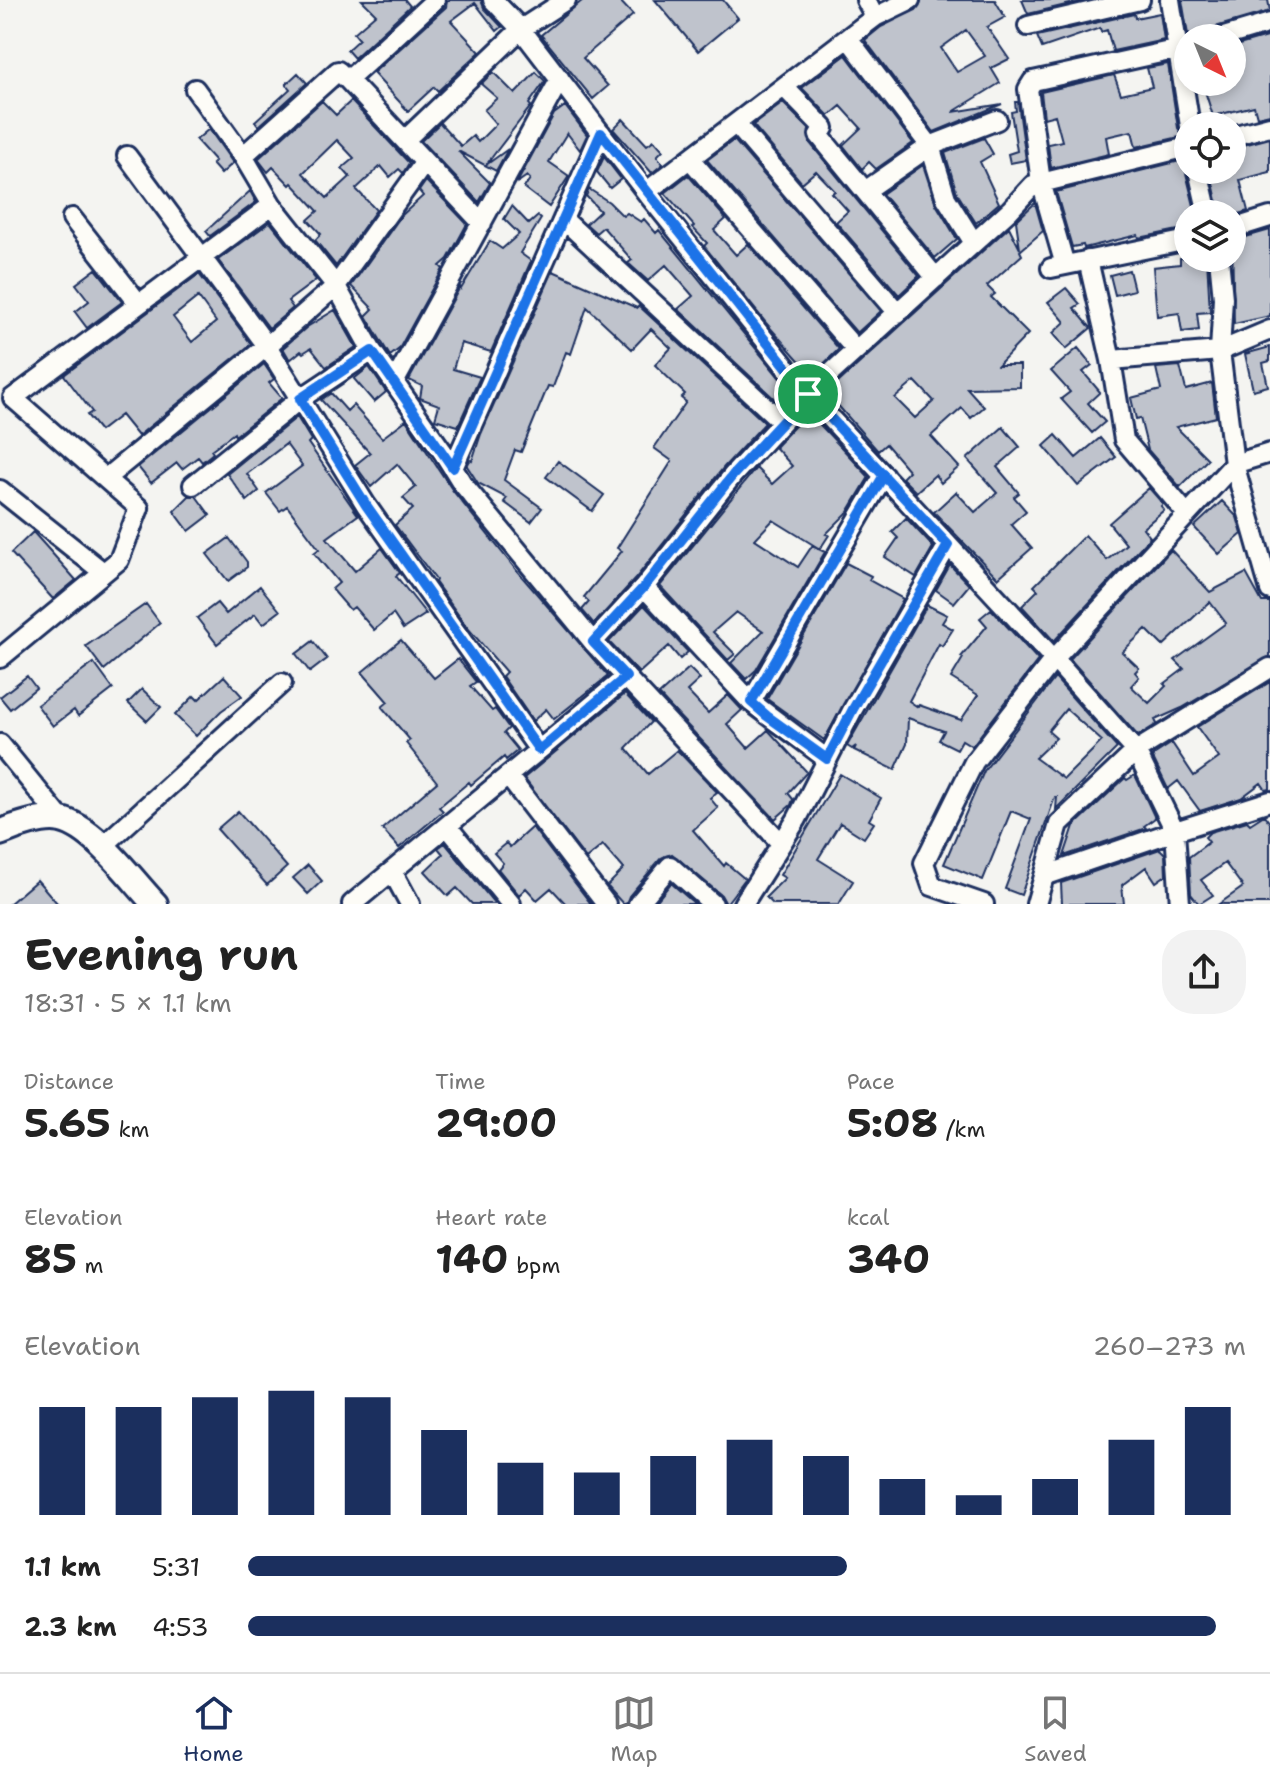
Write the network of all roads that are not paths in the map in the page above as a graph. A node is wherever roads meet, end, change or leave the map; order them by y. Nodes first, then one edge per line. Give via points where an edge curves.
1 (435, 0) edge
2 (493, 0) edge
3 (566, 0) edge
4 (910, 0) edge
5 (1140, 0) edge
6 (1170, 0) edge
7 (871, 9) edge
8 (1270, 23) edge
9 (1176, 24) edge
10 (1028, 26) dead end
11 (521, 29) junction
12 (1246, 30) edge
13 (848, 38) junction
14 (1174, 51) edge
15 (560, 79) junction
16 (348, 80) junction
17 (784, 87) junction
18 (195, 89) dead end
19 (997, 120) dead end
20 (736, 124) junction
21 (1270, 126) edge
22 (1246, 132) edge
23 (601, 133) junction
24 (405, 140) junction
25 (930, 146) junction
26 (1174, 150) edge
27 (127, 156) dead end
28 (243, 156) junction
29 (690, 159) junction
30 (425, 162) junction
31 (1041, 182) junction
32 (865, 191) junction
33 (646, 192) junction
34 (272, 205) junction
35 (1270, 217) edge
36 (72, 218) dead end
37 (563, 219) junction
38 (482, 223) junction
39 (1246, 225) edge
40 (974, 243) junction
41 (1174, 243) edge
42 (202, 258) junction
43 (1088, 260) junction
44 (1220, 272) edge
45 (936, 278) junction
46 (336, 286) junction
47 (139, 304) junction
48 (898, 313) junction
49 (1270, 330) edge
50 (267, 346) junction
51 (856, 350) junction
52 (372, 351) junction
53 (1220, 351) junction
54 (1111, 360) junction
55 (394, 383) junction
56 (7, 392) edge
57 (808, 394) junction
58 (300, 399) junction
59 (782, 422) junction
60 (1270, 453) edge
61 (1234, 464) junction
62 (453, 468) junction
63 (884, 475) junction
64 (106, 478) junction
65 (193, 485) dead end
66 (0, 490) edge
67 (1186, 513) junction
68 (948, 545) junction
69 (103, 572) junction
70 (644, 587) junction
71 (1270, 590) edge
72 (593, 642) junction
73 (0, 658) edge
74 (1054, 659) junction
75 (1270, 668) edge
76 (626, 677) junction
77 (282, 683) dead end
78 (751, 702) junction
79 (0, 744) edge
80 (539, 750) junction
81 (1136, 751) junction
82 (827, 759) junction
83 (508, 776) junction
84 (1270, 801) edge
85 (61, 819) junction
86 (447, 826) junction
87 (1175, 831) junction
88 (0, 833) edge
89 (781, 843) junction
90 (102, 847) junction
91 (392, 871) junction
92 (1044, 876) junction
93 (929, 895) edge
94 (155, 904) edge
95 (352, 904) edge
96 (410, 904) edge
97 (511, 904) edge
98 (606, 904) edge
99 (638, 904) edge
100 (713, 904) edge
101 (743, 904) edge
102 (984, 904) edge
103 (1036, 904) edge
104 (1180, 904) edge

1 - 16 street
2 - 11 street
3 - 11 street
4 - 7 street
5 - 10 street
6 - 9 street
7 - 13 street
8 - 12 street
11 - 15 street
11 - 24 street
13 - 17 street
13 - 25 street
14 - 31 street via 1033,81 1028,89
15 - 23 street
15 - 38 street
16 - 24 street
16 - 28 street via 338,71
17 - 20 street
17 - 32 street via 824,128 819,135
18 - 28 street
19 - 25 street
20 - 29 street
20 - 48 street
21 - 22 street
23 - 33 street
23 - 37 street
24 - 30 street
25 - 32 street
25 - 40 street via 946,198
26 - 31 street
27 - 42 street
28 - 34 street
29 - 33 street
29 - 51 street
30 - 38 street
30 - 46 street
31 - 40 street
31 - 43 street via 1058,266
32 - 45 street
33 - 57 street
34 - 42 street
34 - 46 street
35 - 39 street
36 - 47 street
37 - 59 street
37 - 62 street
38 - 55 street
40 - 45 street
41 - 43 street
42 - 47 street
42 - 50 street
43 - 54 street
44 - 53 street
45 - 48 street
46 - 50 street
46 - 52 street
47 - 56 street
48 - 51 street
49 - 53 street
50 - 58 street
50 - 64 street
51 - 57 street
52 - 55 street
52 - 58 street
53 - 54 street
53 - 61 street
54 - 67 street via 1124,440
55 - 62 street
56 - 64 street
57 - 59 street
57 - 63 street
58 - 65 street
58 - 80 street via 366,505
59 - 70 street
60 - 61 street
61 - 67 street
61 - 71 street
62 - 72 street
63 - 68 street
63 - 78 street
64 - 69 street via 139,508 119,560
66 - 69 street
67 - 74 street
68 - 74 street
68 - 82 street
69 - 73 street
70 - 72 street
70 - 78 street
72 - 76 street
74 - 81 street
74 - 93 street via 974,762 924,863
75 - 81 street
76 - 80 street
76 - 89 street
77 - 90 street
78 - 82 street
79 - 85 street
80 - 83 street
81 - 87 street
81 - 92 street via 1059,824
82 - 89 street
83 - 86 street
83 - 98 street
84 - 87 street
85 - 88 main road via 20,824
85 - 90 main road via 89,833
86 - 91 street
86 - 97 street
87 - 92 street
87 - 104 street
89 - 101 street
90 - 94 main road
91 - 95 street
91 - 96 street
92 - 103 street
93 - 102 street
99 - 100 street via 670,866

